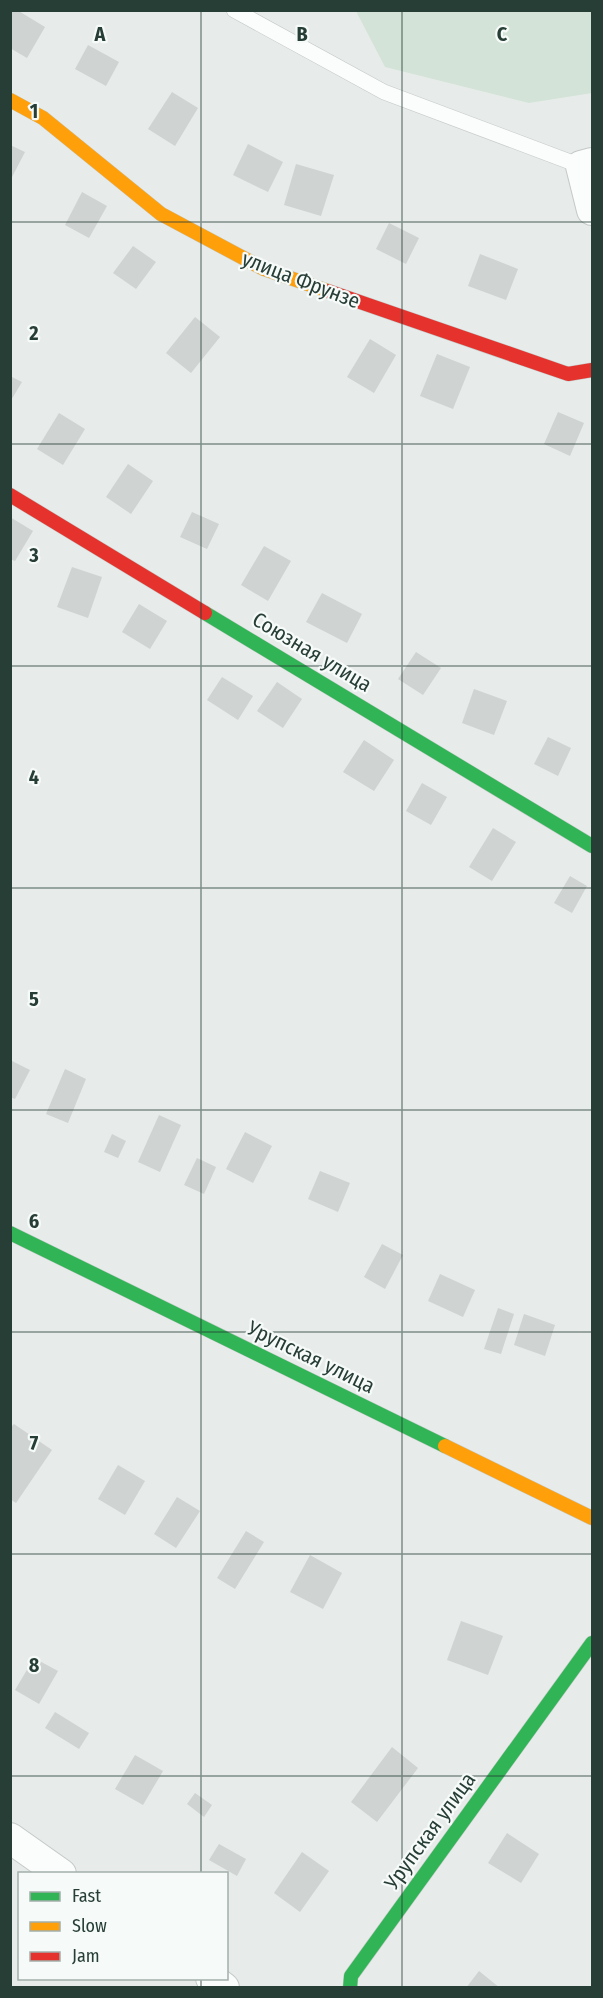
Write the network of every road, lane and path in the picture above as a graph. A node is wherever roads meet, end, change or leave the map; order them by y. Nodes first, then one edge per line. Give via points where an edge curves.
1 (234, 10) edge
2 (10, 100) edge
3 (587, 165) edge
4 (592, 210) edge
5 (592, 370) edge
6 (10, 495) edge
7 (592, 846) edge
8 (10, 1233) edge
9 (592, 1518) edge
10 (592, 1643) edge
11 (10, 1838) edge
12 (58, 1872) edge
13 (350, 1988) edge

1 - 3 lane via 384,92
2 - 5 street, улица Фрунзе via 43,118 161,214 264,269 568,374
3 - 4 street
6 - 7 street, Союзная улица
8 - 9 street, Урупская улица
10 - 13 street, Урупская улица via 351,1976
11 - 12 street

